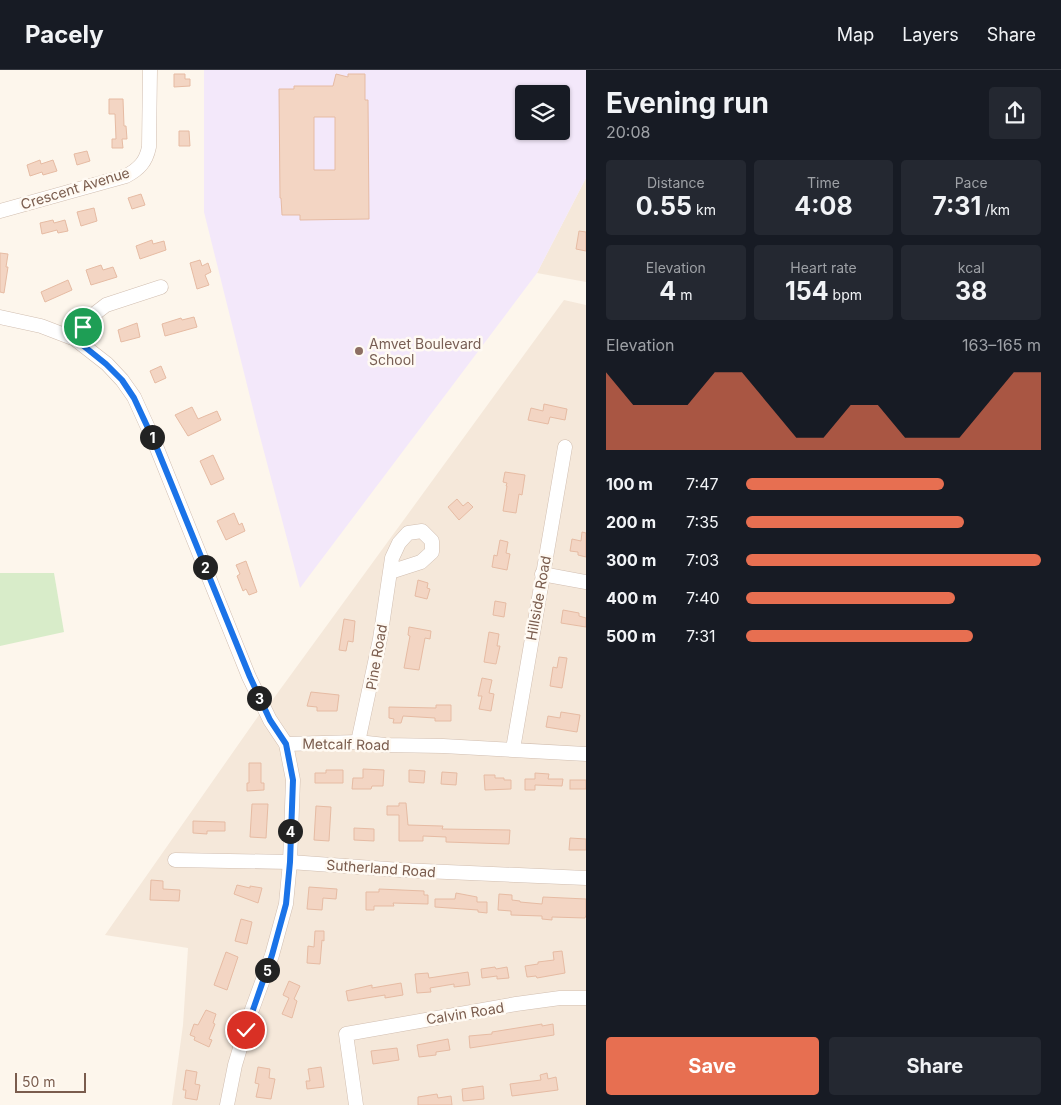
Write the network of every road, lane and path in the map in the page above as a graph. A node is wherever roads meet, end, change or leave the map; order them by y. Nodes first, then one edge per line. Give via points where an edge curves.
1 (150, 70) edge
2 (0, 211) edge
3 (161, 287) dead end
4 (0, 316) edge
5 (75, 339) junction
6 (565, 447) dead end
7 (390, 572) dead end
8 (542, 574) junction
9 (586, 582) edge
10 (358, 742) junction
11 (286, 744) junction
12 (513, 750) junction
13 (586, 754) edge
14 (175, 860) dead end
15 (290, 862) junction
16 (586, 878) edge
17 (586, 998) edge
18 (227, 1105) edge
19 (356, 1105) edge

1 - 2 street, Crescent Avenue via 149,147 143,164 126,176
3 - 5 street via 106,305 93,314
4 - 5 street, Metcalf Road
5 - 11 street, Metcalf Road via 112,370 134,398 247,672 270,720
6 - 8 street, Hillside Road
7 - 10 street, Pine Road
8 - 9 street
8 - 12 street, Hillside Road
10 - 11 street, Metcalf Road
10 - 12 street, Metcalf Road
11 - 15 street via 293,780
12 - 13 street, Metcalf Road
14 - 15 street, Sutherland Road
15 - 16 street, Sutherland Road
15 - 18 street via 281,924 235,1065
17 - 19 street, Calvin Road via 516,1004 346,1034

